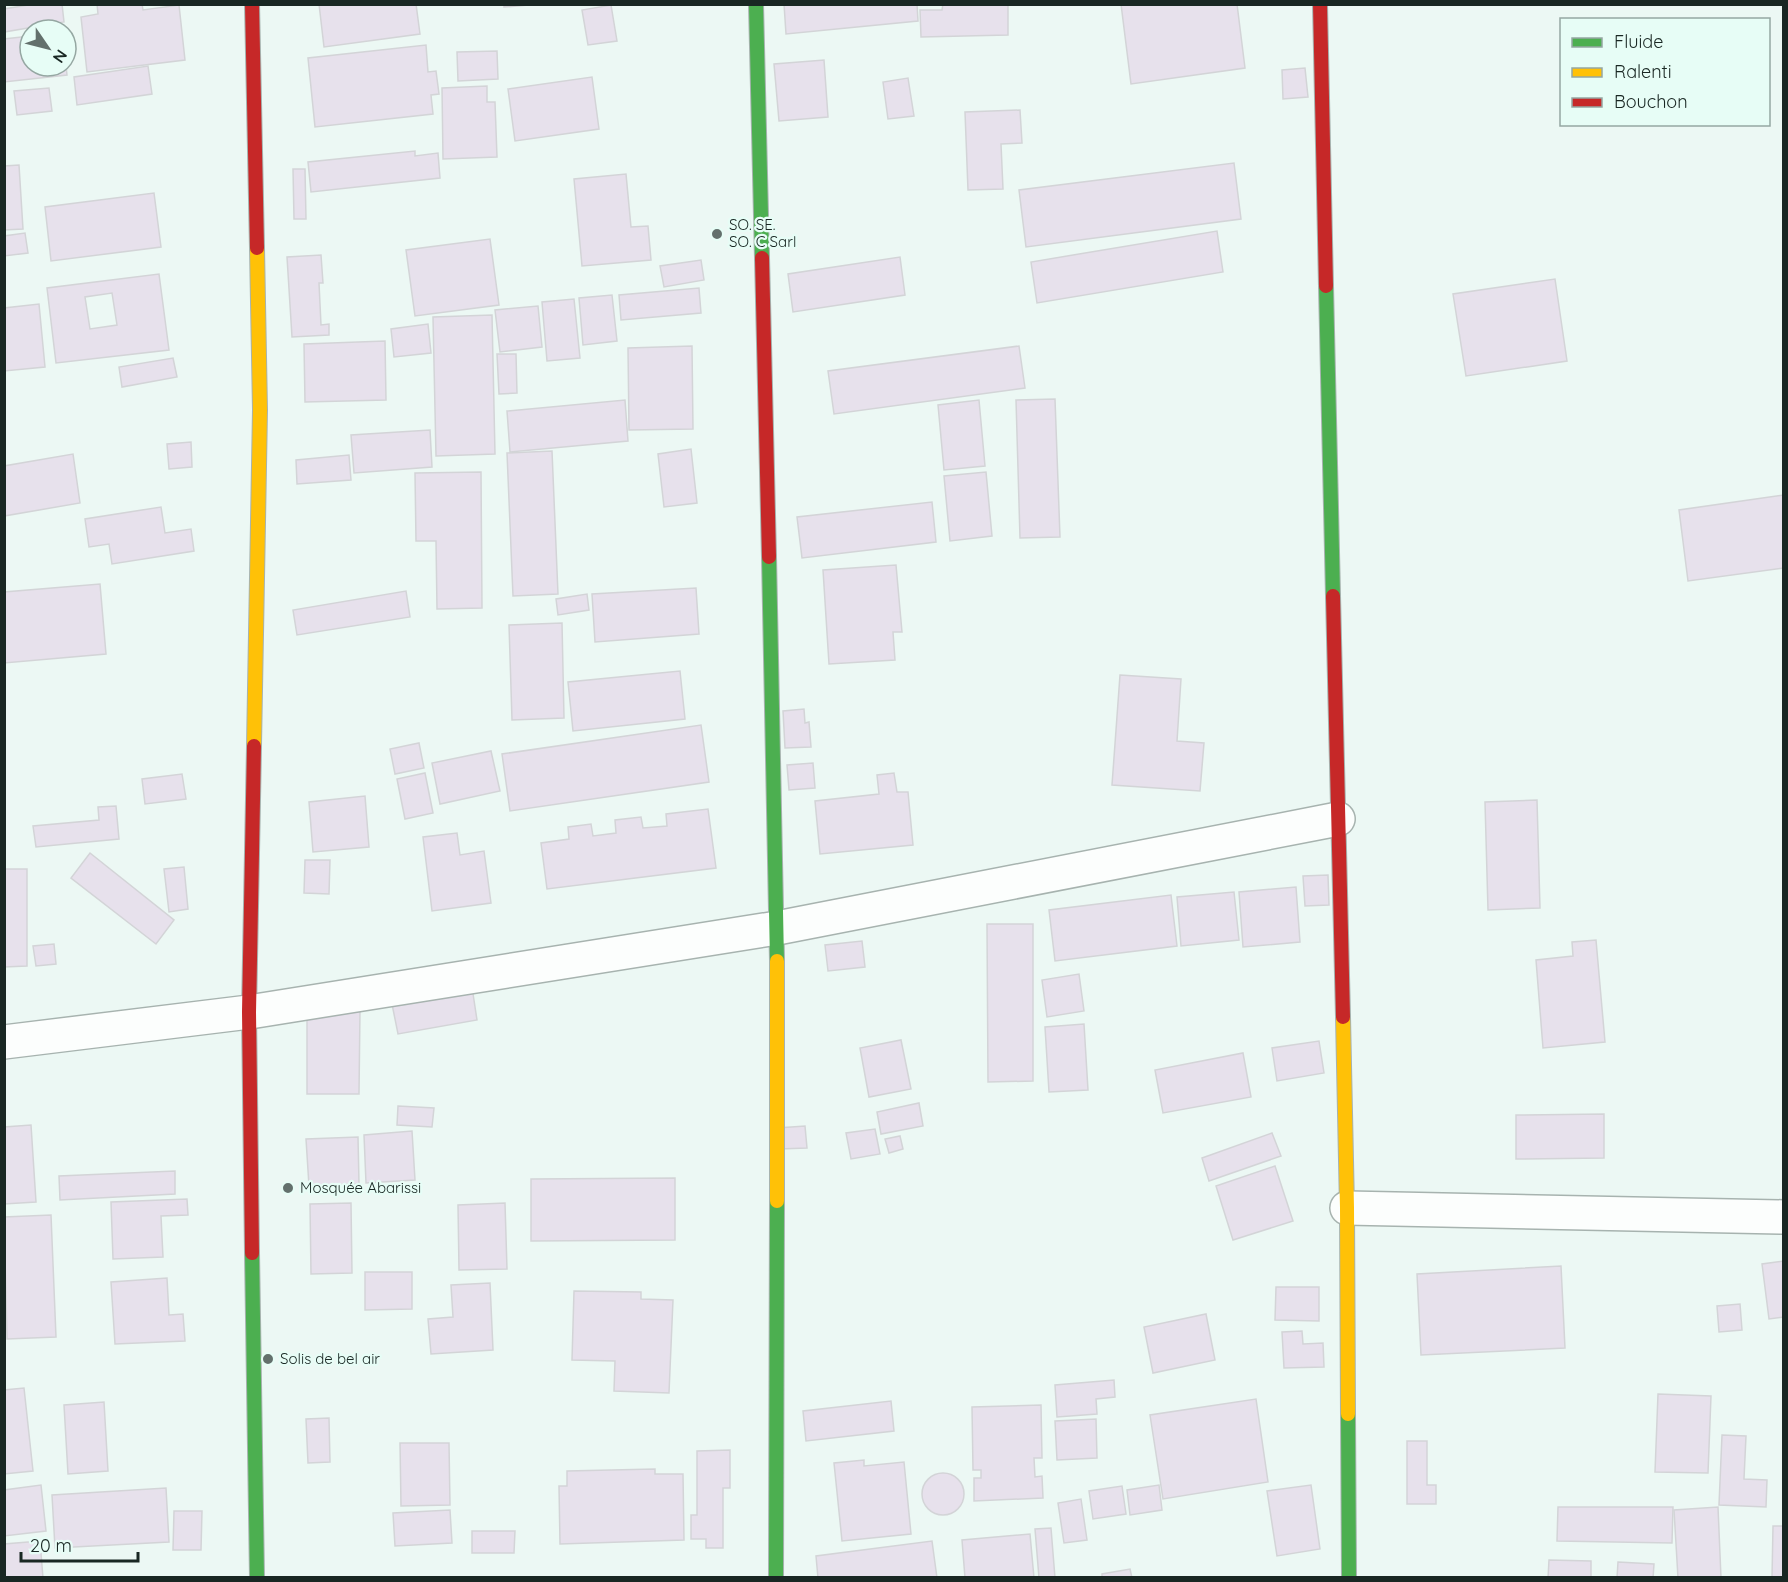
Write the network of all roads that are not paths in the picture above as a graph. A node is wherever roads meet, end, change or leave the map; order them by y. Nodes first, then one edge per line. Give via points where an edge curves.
1 (252, 4) edge
2 (756, 4) edge
3 (1320, 4) edge
4 (1338, 819) junction
5 (777, 928) junction
6 (249, 1012) junction
7 (4, 1042) edge
8 (1347, 1208) junction
9 (1784, 1217) edge
10 (257, 1578) edge
11 (776, 1578) edge
12 (1349, 1578) edge

1 - 6 street via 260,410
2 - 5 street
3 - 4 street
4 - 5 street
4 - 8 street
5 - 6 street
5 - 11 street
6 - 7 street
6 - 10 street
8 - 9 street
8 - 12 street

